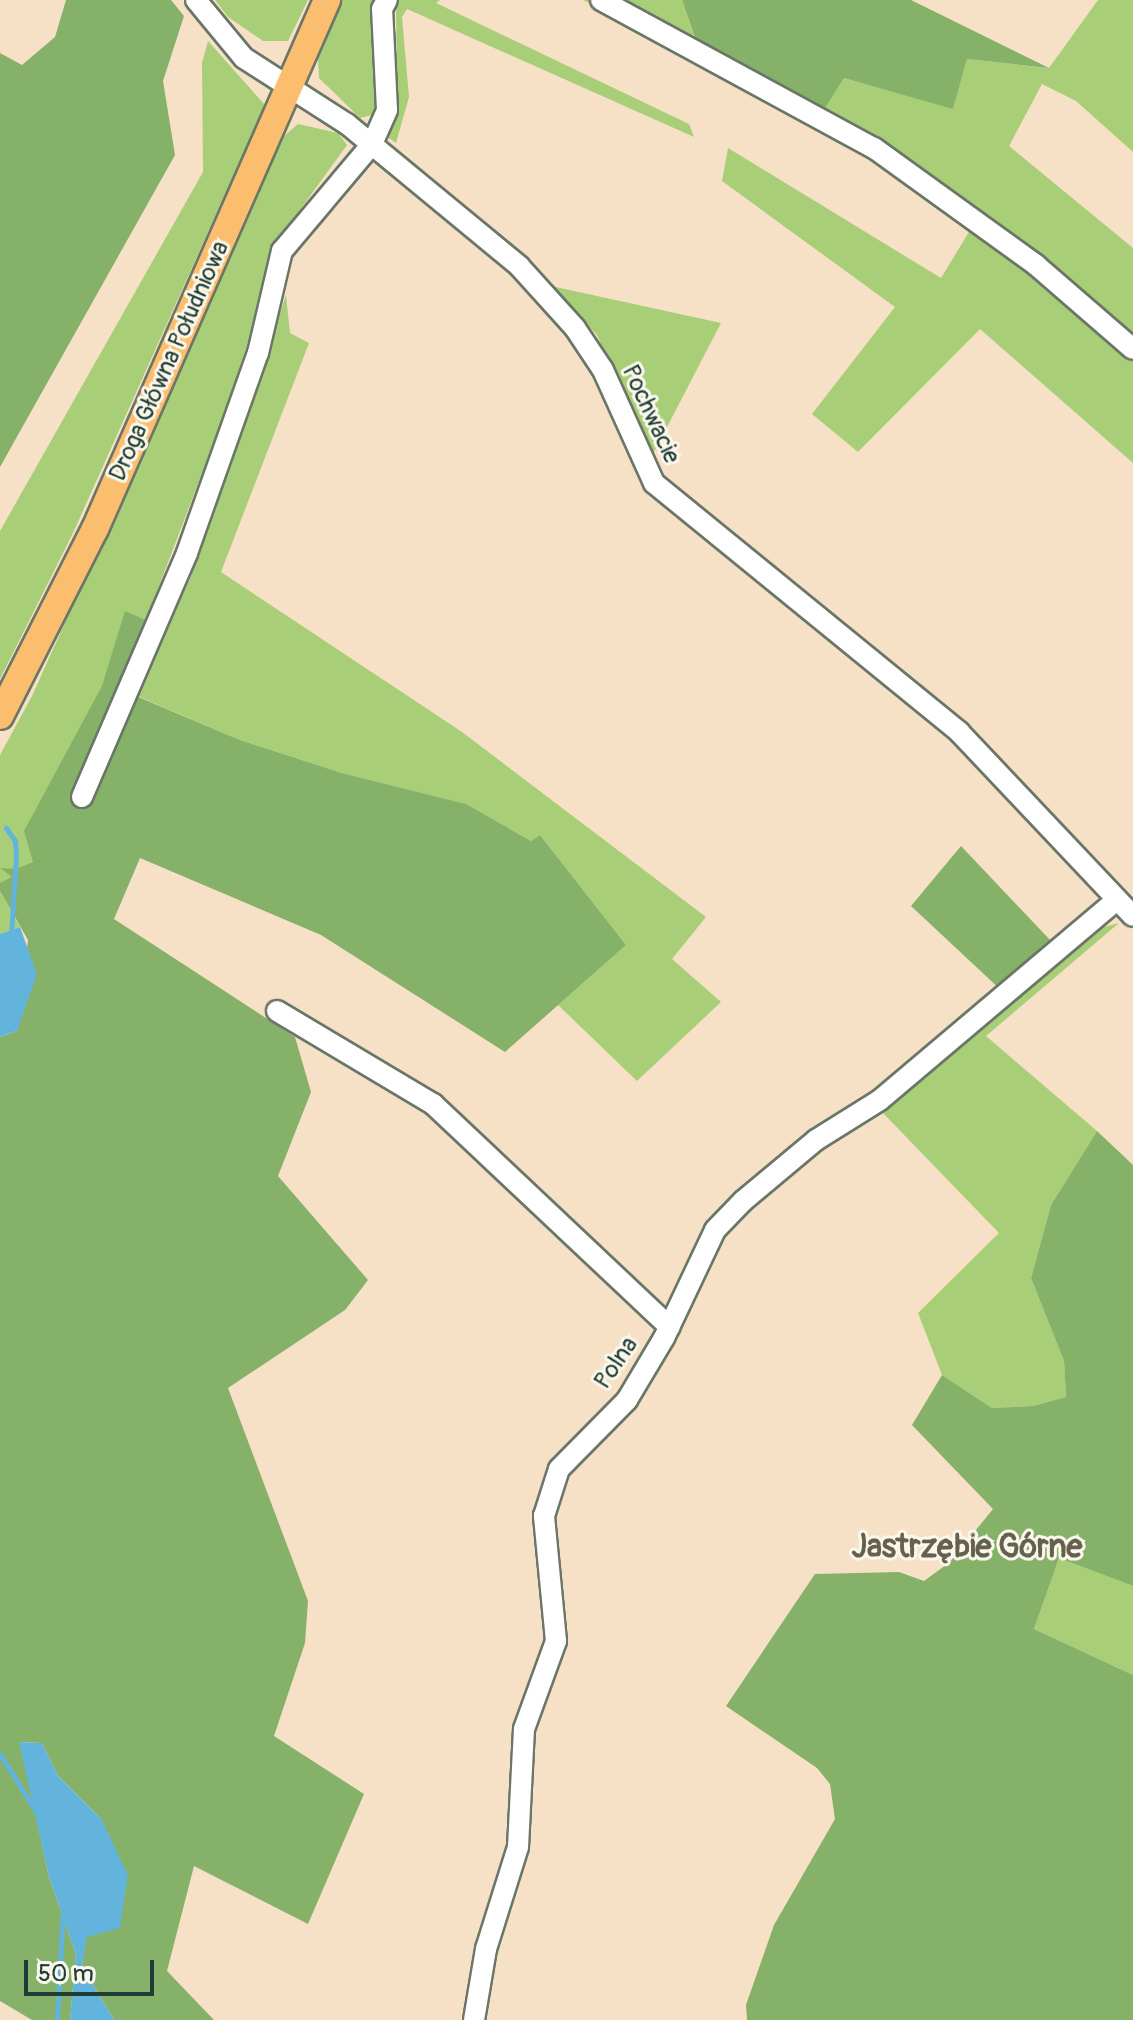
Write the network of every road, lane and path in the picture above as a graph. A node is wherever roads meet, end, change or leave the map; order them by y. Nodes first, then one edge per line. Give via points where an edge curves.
1 (196, 0) edge
2 (327, 0) edge
3 (387, 0) edge
4 (601, 0) edge
5 (288, 88) junction
6 (372, 144) junction
7 (1133, 349) edge
8 (0, 716) edge
9 (82, 797) dead end
10 (1117, 900) junction
11 (1133, 916) edge
12 (277, 1011) dead end
13 (670, 1327) junction
14 (474, 2020) edge

1 - 5 street, Pochwacie via 234,49
2 - 5 main road, Droga Główna Południowa
3 - 6 street via 382,9 387,110
4 - 7 street via 874,148 1036,265
5 - 6 street, Pochwacie
5 - 8 main road, Droga Główna Południowa via 90,542
6 - 9 street via 282,251 258,353 187,553
6 - 10 street, Pochwacie via 519,266 575,328 627,417 654,483 959,732
10 - 11 street, Pochwacie
10 - 13 street, Polna via 880,1100 816,1140 743,1201 715,1230
12 - 13 street via 433,1104
13 - 14 street, Polna via 627,1400 574,1450 548,1492 544,1516 556,1641 524,1729 518,1847 486,1949

